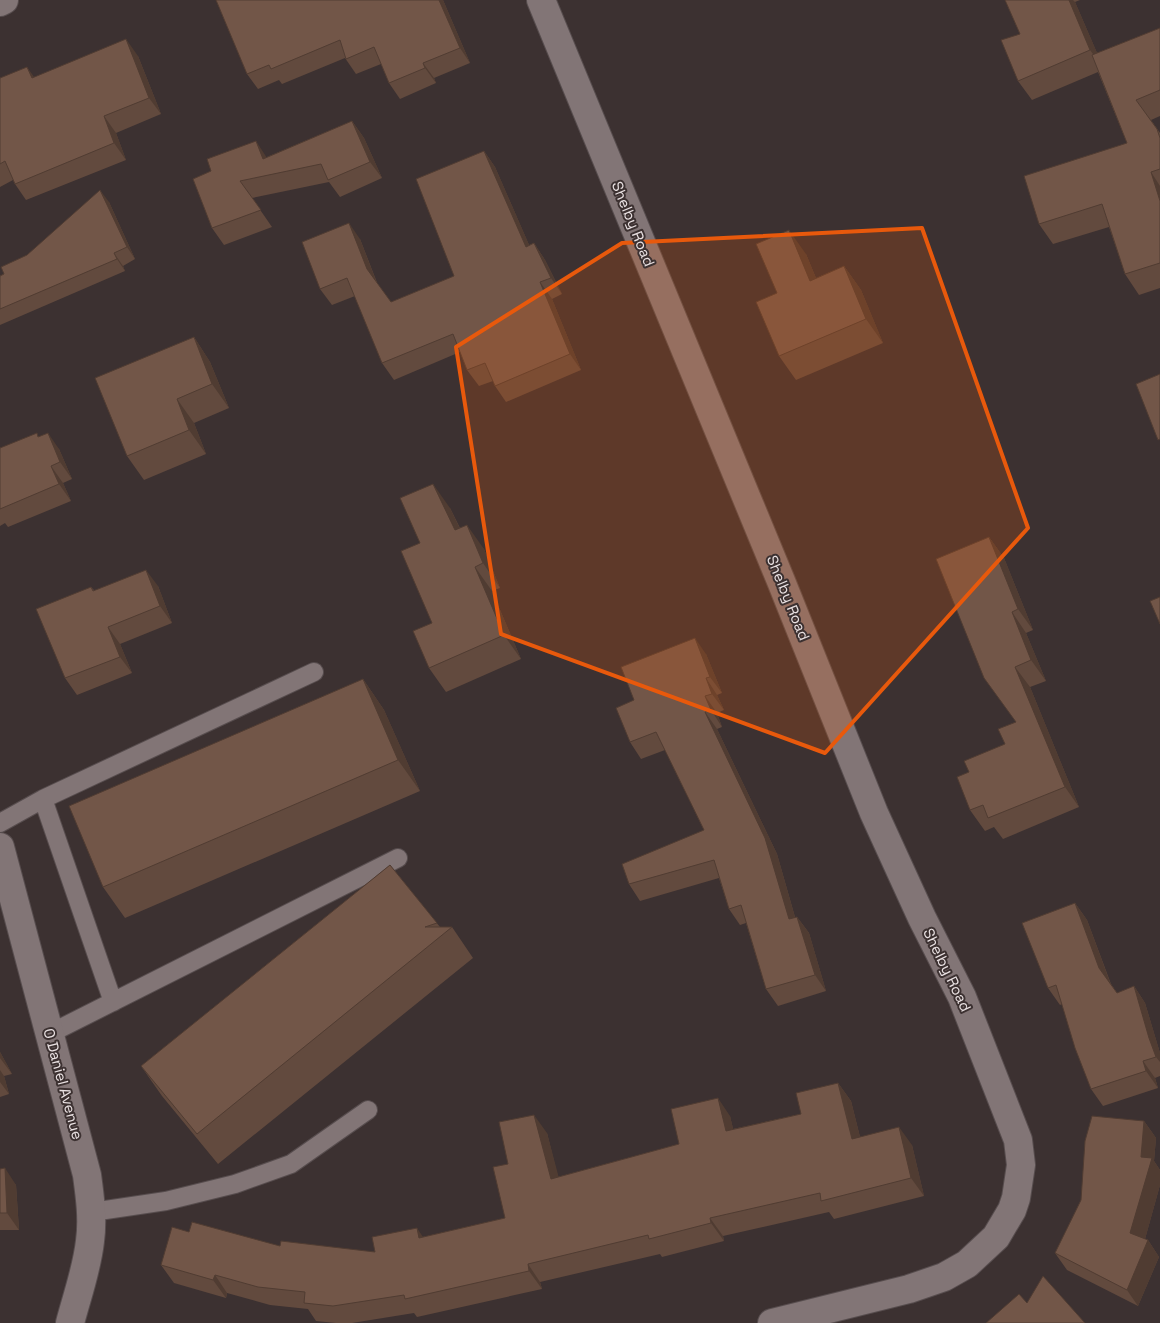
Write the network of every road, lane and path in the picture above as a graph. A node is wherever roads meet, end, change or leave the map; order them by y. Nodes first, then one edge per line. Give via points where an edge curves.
1 (4, 0) edge
2 (541, 0) edge
3 (0, 2) edge
4 (314, 672) dead end
5 (43, 799) junction
6 (0, 823) edge
7 (0, 847) edge
8 (398, 858) dead end
9 (113, 1002) junction
10 (49, 1034) junction
11 (368, 1110) dead end
12 (92, 1212) junction
13 (70, 1323) edge
14 (772, 1323) edge

1 - 3 street
2 - 14 street, Shelby Road via 874,813 962,996 1018,1140 1021,1166 1012,1210 996,1237 967,1264 944,1277 909,1289
4 - 5 lane
5 - 6 lane
5 - 9 lane
7 - 10 street, O Daniel Avenue
8 - 9 lane
9 - 10 lane
10 - 12 street, O Daniel Avenue via 87,1176
11 - 12 lane via 291,1164 235,1184 166,1202
12 - 13 street, O Daniel Avenue via 86,1266

